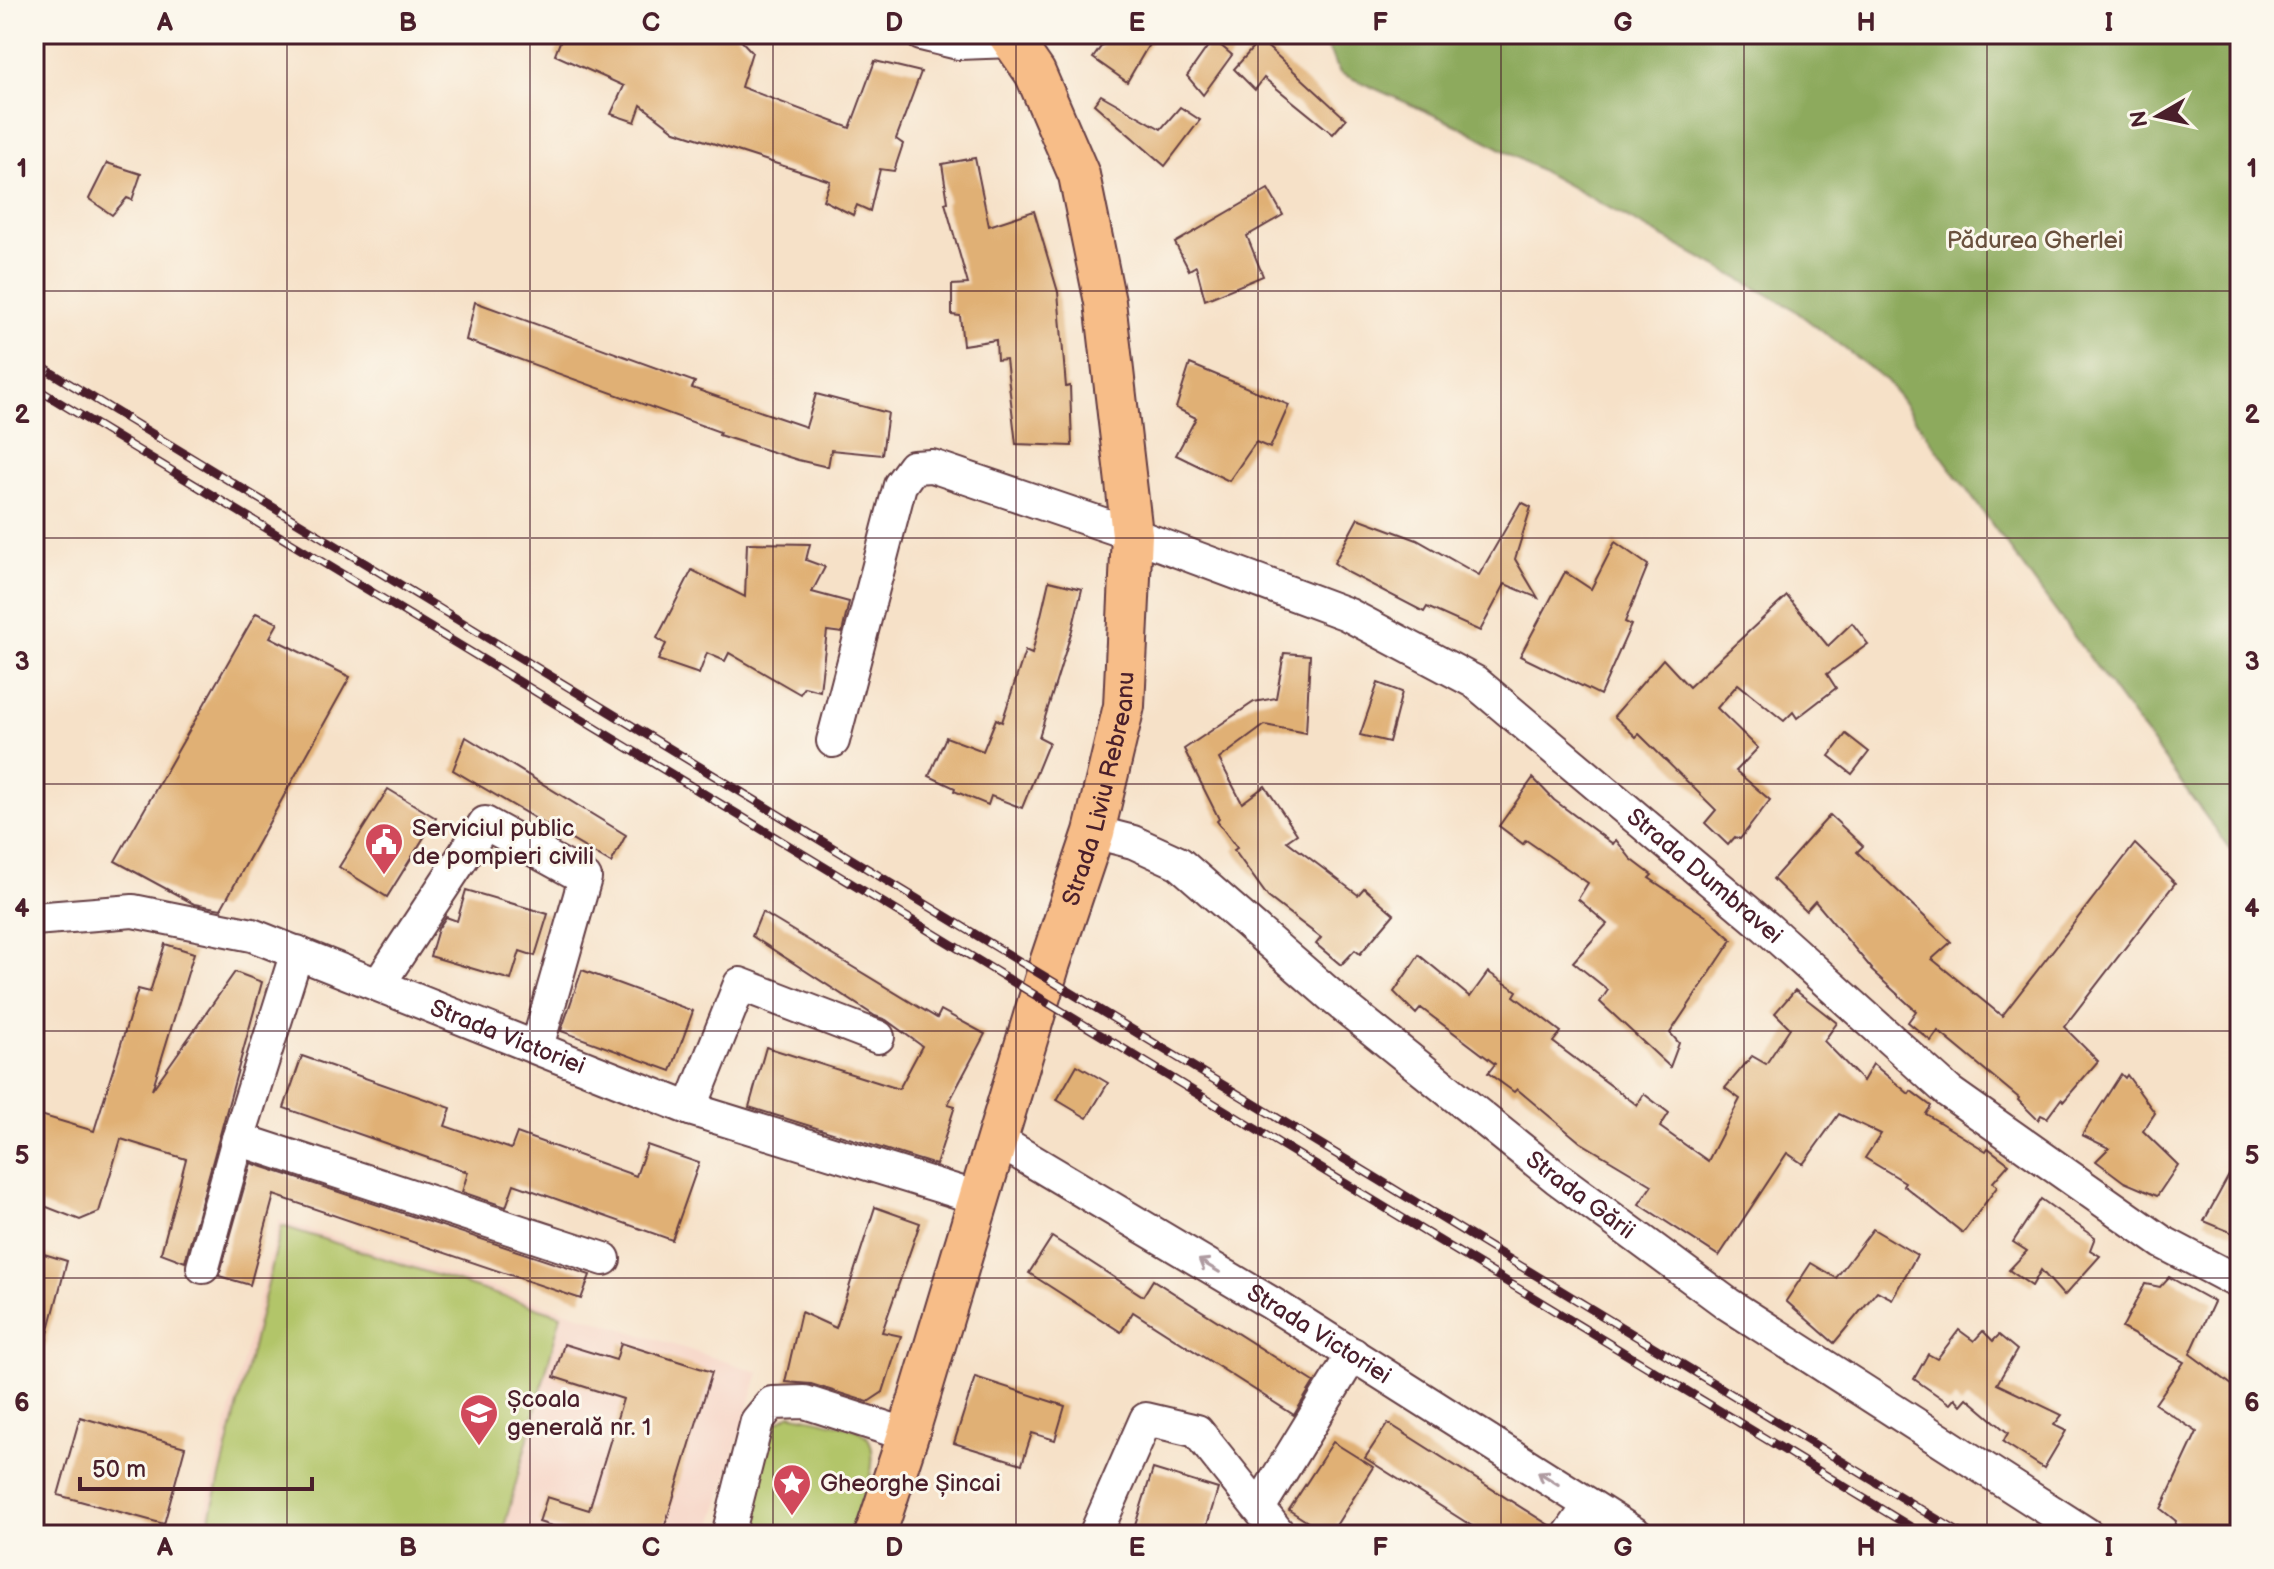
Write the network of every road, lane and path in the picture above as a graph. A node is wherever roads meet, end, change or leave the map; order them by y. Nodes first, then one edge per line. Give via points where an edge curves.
1 (921, 34) edge
2 (1011, 38) edge
3 (1132, 534) junction
4 (833, 741) dead end
5 (1094, 832) junction
6 (34, 919) edge
7 (297, 952) junction
8 (379, 984) junction
9 (878, 1037) dead end
10 (537, 1047) junction
11 (690, 1109) junction
12 (238, 1139) junction
13 (997, 1140) junction
14 (978, 1198) junction
15 (604, 1259) dead end
16 (203, 1267) dead end
17 (2240, 1283) edge
18 (1353, 1354) junction
19 (908, 1435) junction
20 (1590, 1505) junction
21 (1259, 1508) junction
22 (728, 1535) edge
23 (875, 1535) edge
24 (1095, 1535) edge
25 (1280, 1535) edge
26 (1569, 1535) edge
27 (1637, 1535) edge
28 (2088, 1535) edge

1 - 2 street via 958,43
2 - 3 main road, Strada Liviu Rebreanu via 1029,60 1079,175 1105,302
3 - 4 street, Strada Dumbravei via 932,466 913,467 900,485
3 - 5 main road, Strada Liviu Rebreanu via 1124,706
3 - 17 street, Strada Dumbravei via 1347,614 1475,682 1766,927 1949,1092 2162,1242
5 - 13 main road, Strada Liviu Rebreanu
5 - 28 street, Strada Gării via 1179,863 1336,1000 1557,1178 1728,1304
6 - 7 street, Strada Victoriei via 133,911 252,935
7 - 8 street, Strada Victoriei
7 - 12 street
8 - 10 street, Strada Victoriei
8 - 10 street via 485,823 585,878
9 - 11 street via 740,984
10 - 11 street, Strada Victoriei
11 - 14 street, Strada Victoriei
12 - 15 street
12 - 16 street
13 - 14 main road, Strada Liviu Rebreanu
18 -> 13 street, Strada Victoriei
14 - 19 main road, Strada Liviu Rebreanu
20 -> 18 street, Strada Victoriei
18 - 21 street
19 - 22 street via 805,1402 772,1403 757,1421
19 - 23 main road, Strada Liviu Rebreanu
20 - 26 street
20 - 27 street, Strada Victoriei
21 - 24 street via 1197,1431 1146,1419
21 - 25 street

